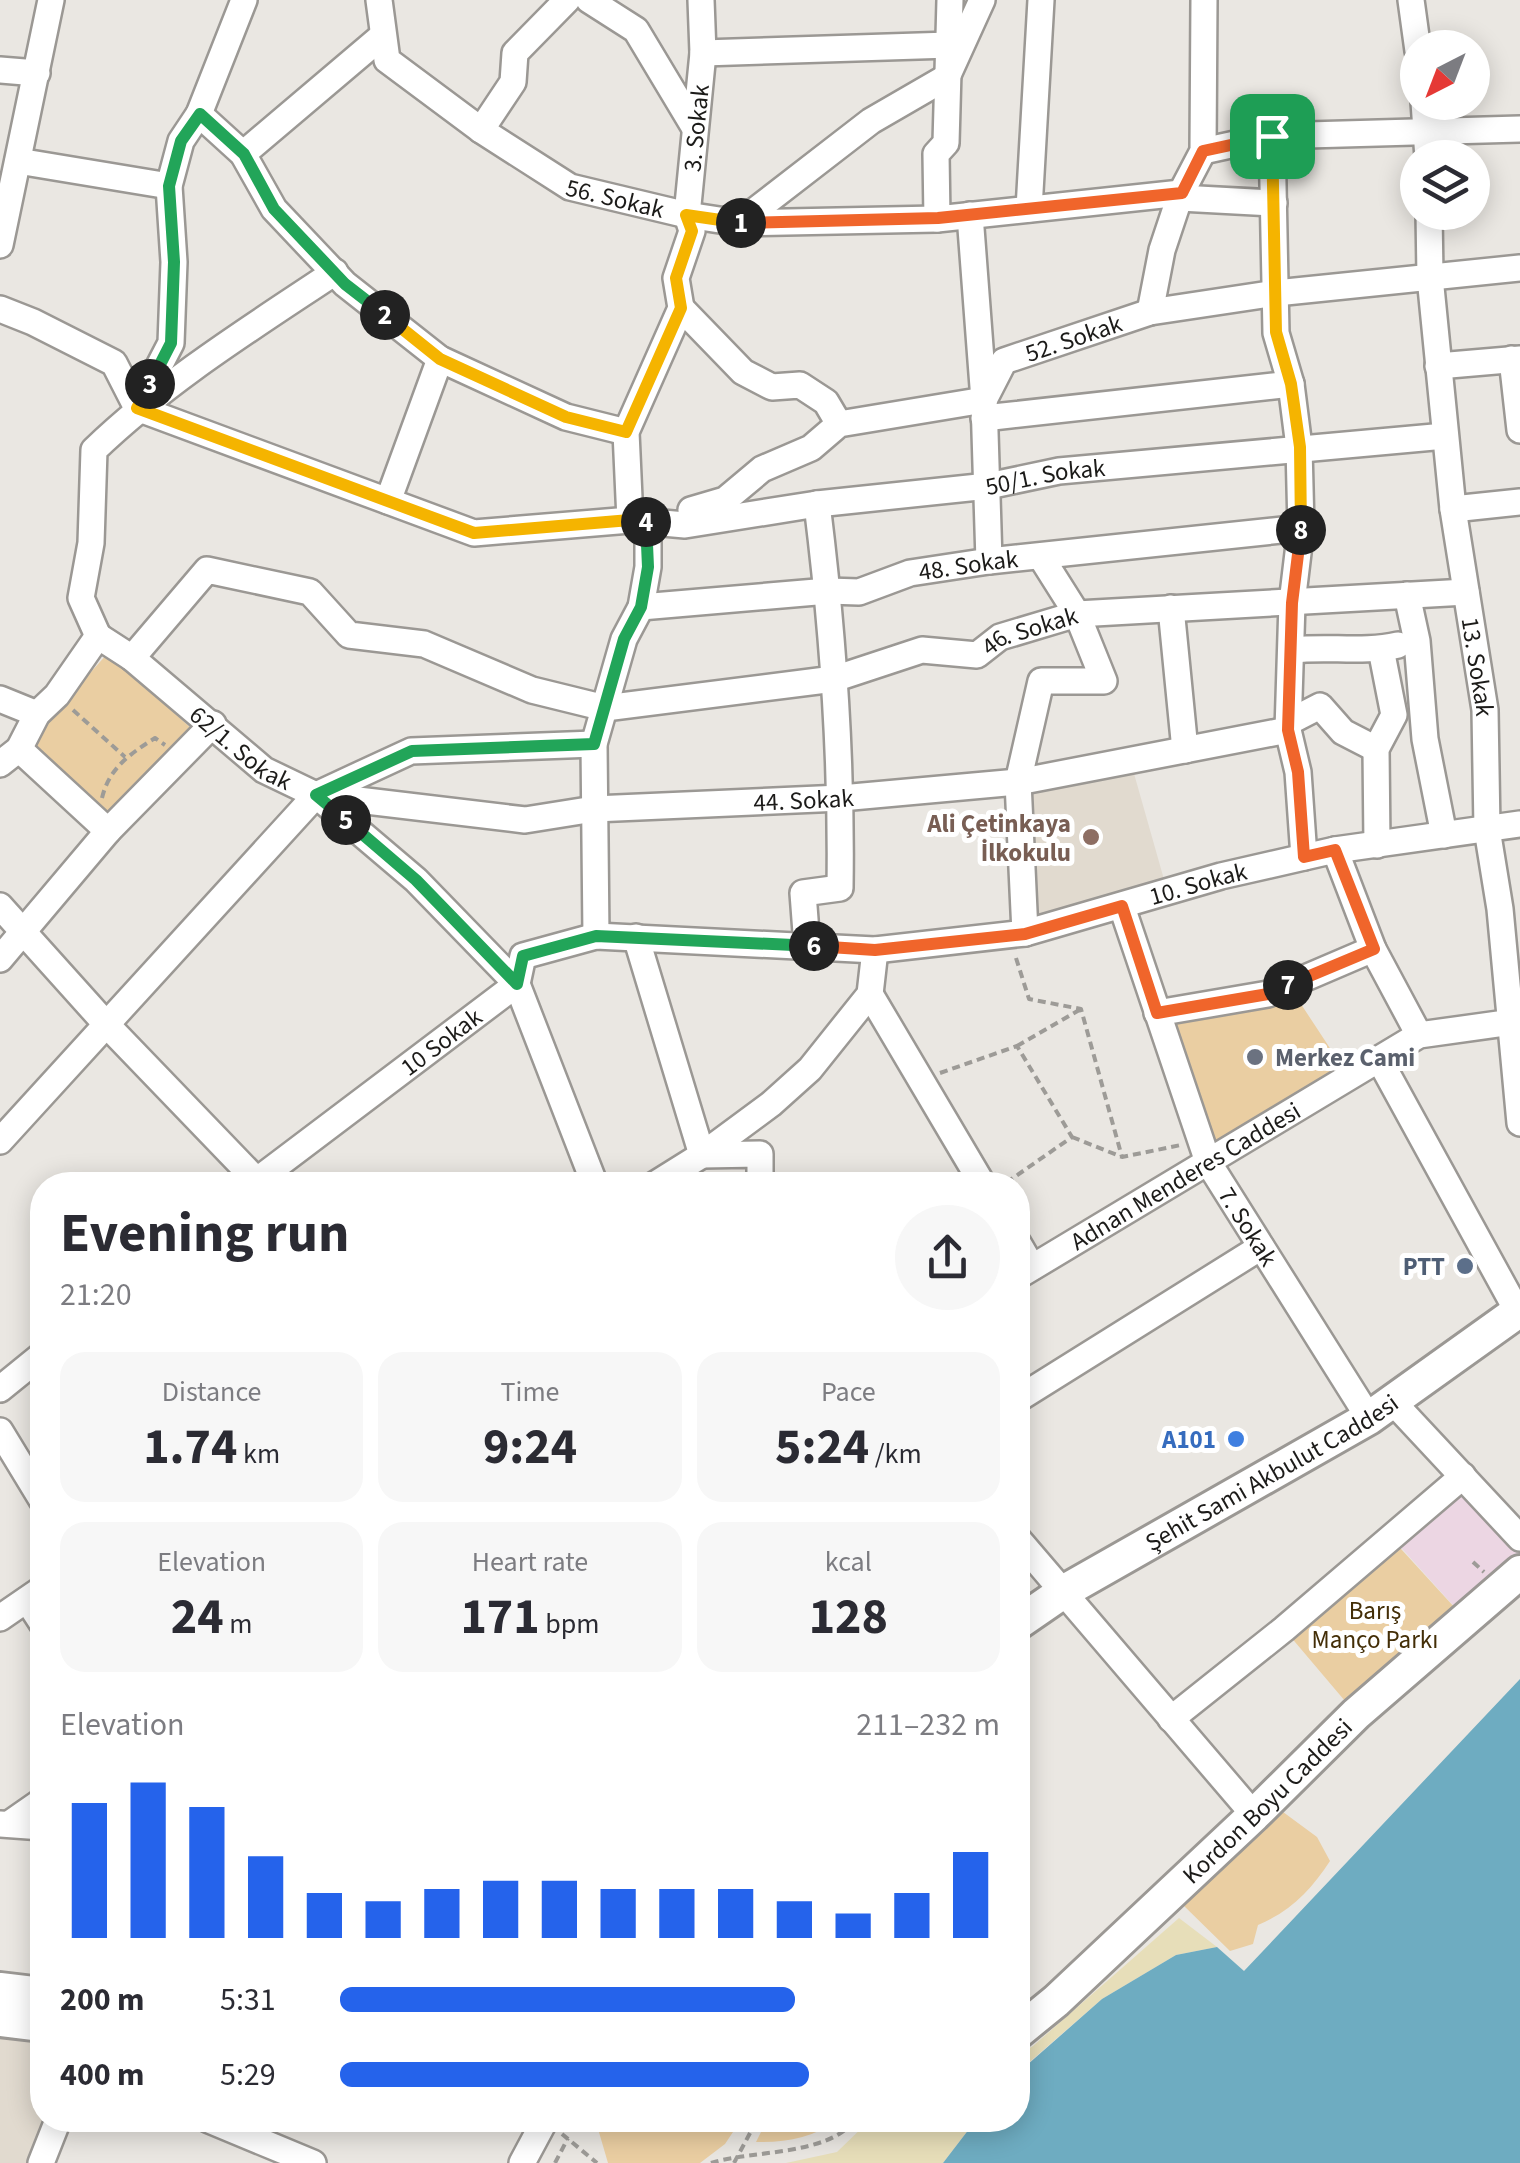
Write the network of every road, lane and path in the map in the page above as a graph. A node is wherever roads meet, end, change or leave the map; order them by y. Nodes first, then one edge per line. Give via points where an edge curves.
1 (51, 0) edge
2 (244, 0) edge
3 (379, 0) edge
4 (566, 0) edge
5 (589, 0) edge
6 (701, 0) edge
7 (950, 0) edge
8 (982, 0) edge
9 (1041, 0) edge
10 (1204, 0) edge
11 (1411, 0) edge
12 (1415, 30) edge
13 (381, 37) junction
14 (950, 45) junction
15 (703, 53) junction
16 (0, 70) edge
17 (37, 73) junction
18 (947, 77) junction
19 (200, 114) junction
20 (693, 125) junction
21 (1520, 129) edge
22 (481, 130) junction
23 (1272, 136) junction
24 (1460, 140) edge
25 (1400, 144) edge
26 (1203, 151) junction
27 (244, 154) junction
28 (18, 161) junction
29 (169, 186) junction
30 (1181, 195) junction
31 (1274, 203) junction
32 (1030, 209) junction
33 (686, 215) junction
34 (970, 215) junction
35 (938, 218) junction
36 (739, 223) junction
37 (1429, 230) edge
38 (0, 246) edge
39 (1520, 268) edge
40 (335, 272) junction
41 (1430, 277) junction
42 (1276, 292) junction
43 (681, 308) junction
44 (0, 309) edge
45 (1150, 312) junction
46 (440, 359) junction
47 (1516, 359) edge
48 (1438, 366) junction
49 (1291, 384) junction
50 (137, 408) junction
51 (984, 409) junction
52 (1519, 418) edge
53 (839, 424) junction
54 (626, 432) junction
55 (1446, 436) junction
56 (1300, 447) junction
57 (988, 486) junction
58 (388, 501) junction
59 (1520, 502) edge
60 (816, 504) junction
61 (1453, 509) junction
62 (639, 521) junction
63 (1301, 528) junction
64 (1042, 557) junction
65 (989, 561) junction
66 (828, 591) junction
67 (1466, 592) junction
68 (1407, 594) junction
69 (1292, 603) junction
70 (641, 607) junction
71 (1171, 608) junction
72 (1077, 614) junction
73 (98, 636) junction
74 (1417, 641) junction
75 (1381, 649) junction
76 (1293, 650) junction
77 (132, 658) junction
78 (834, 679) junction
79 (57, 695) junction
80 (0, 699) edge
81 (605, 708) junction
82 (37, 714) junction
83 (213, 724) junction
84 (1288, 726) junction
85 (594, 744) junction
86 (1376, 749) junction
87 (1185, 750) junction
88 (9, 756) edge
89 (125, 756) junction
90 (182, 756) junction
91 (1018, 782) junction
92 (316, 795) junction
93 (841, 798) junction
94 (594, 810) junction
95 (1520, 824) edge
96 (103, 825) junction
97 (1487, 829) junction
98 (1444, 835) junction
99 (1377, 845) junction
100 (1335, 850) junction
101 (1304, 857) junction
102 (0, 906) edge
103 (1122, 906) junction
104 (1510, 909) edge
105 (24, 932) junction
106 (1017, 934) junction
107 (596, 936) junction
108 (636, 937) junction
109 (807, 946) junction
110 (1374, 949) junction
111 (875, 950) junction
112 (0, 959) edge
113 (517, 984) junction
114 (870, 994) junction
115 (1081, 1008) junction
116 (1157, 1013) junction
117 (1516, 1022) edge
118 (106, 1024) junction
119 (1419, 1035) junction
120 (1016, 1046) junction
121 (1378, 1058) junction
122 (921, 1079) junction
123 (1520, 1123) edge
124 (1072, 1137) junction
125 (0, 1141) edge
126 (1204, 1151) junction
127 (702, 1155) junction
128 (1122, 1157) junction
129 (246, 1172) edge
130 (270, 1172) edge
131 (590, 1172) edge
132 (675, 1172) edge
133 (760, 1172) edge
134 (975, 1172) edge
135 (1022, 1172) edge
136 (1261, 1247) junction
137 (1030, 1269) edge
138 (1519, 1313) edge
139 (30, 1364) edge
140 (0, 1389) edge
141 (1030, 1391) edge
142 (1381, 1410) junction
143 (3, 1442) edge
144 (1463, 1476) junction
145 (30, 1482) edge
146 (1520, 1538) edge
147 (1030, 1553) edge
148 (1520, 1572) edge
149 (1063, 1592) junction
150 (30, 1597) edge
151 (1030, 1615) edge
152 (0, 1618) edge
153 (1171, 1719) junction
154 (30, 1808) edge
155 (1254, 1816) junction
156 (4, 1824) edge
157 (30, 1827) edge
158 (0, 1989) edge
159 (30, 1993) edge
160 (0, 2020) edge
161 (1030, 2022) edge
162 (30, 2023) edge
163 (53, 2132) edge
164 (227, 2132) edge
165 (519, 2132) edge
166 (539, 2132) edge
167 (560, 2132) edge
168 (750, 2132) edge
169 (844, 2132) edge
170 (568, 2138) junction
171 (256, 2152) edge
172 (738, 2154) junction
173 (595, 2162) edge
174 (40, 2163) edge
175 (313, 2163) edge
176 (510, 2163) edge
177 (522, 2163) edge
178 (555, 2163) edge
179 (711, 2163) edge
180 (734, 2163) edge

1 - 17 street
2 - 19 street
3 - 13 street
4 - 22 street via 515,53 513,82
5 - 20 street via 636,30
6 - 15 street, 3. Sokak
7 - 14 street
8 - 18 street
9 - 32 street
10 - 26 street
11 - 12 street
13 - 22 street, 56. Sokak via 387,60
13 - 27 street
14 - 15 street
14 - 18 street
15 - 20 street, 3. Sokak
16 - 17 street
17 - 28 street
18 - 35 street via 946,143 936,154
18 - 36 street via 871,121
19 - 27 street
19 - 29 street via 181,141
20 - 33 street, 3. Sokak
21 - 24 street
22 - 33 street, 56. Sokak via 570,187
23 - 25 street
23 - 26 street
23 - 31 street
26 - 30 street
27 - 40 street via 274,209
28 - 29 street
28 - 38 street
29 - 50 street via 171,343
30 - 31 street, 56. Sokak
30 - 32 street, 56. Sokak
30 - 45 street
31 - 42 street
32 - 34 street, 56. Sokak
33 - 36 street, 56. Sokak
33 - 43 street, 3. Sokak via 692,231 676,278
34 - 35 street, 56. Sokak
34 - 51 street
35 - 36 street, 56. Sokak
37 - 41 street, 13. Sokak
39 - 41 street, 52. Sokak
40 - 46 street
40 - 50 street
41 - 42 street, 52. Sokak
41 - 48 street, 13. Sokak
42 - 45 street, 52. Sokak
42 - 49 street via 1276,332
43 - 53 street via 743,372 772,387 800,385 826,402
43 - 54 street, 3. Sokak
44 - 50 street via 114,363
45 - 51 street, 52. Sokak via 1004,360
46 - 54 street via 566,417
46 - 58 street
47 - 48 street
47 - 52 street
48 - 55 street, 13. Sokak
49 - 51 street
49 - 56 street
50 - 58 street
50 - 73 street via 94,450 91,543 81,598
51 - 53 street
51 - 57 street
53 - 62 street via 812,448 762,469 726,500
54 - 62 street, 3. Sokak
55 - 56 street, 50/1. Sokak
55 - 61 street, 13. Sokak
56 - 57 street, 50/1. Sokak via 1058,471
56 - 63 street
57 - 60 street, 50/1. Sokak
57 - 65 street
58 - 62 street via 474,533
59 - 61 street
60 - 62 street, 50/1. Sokak via 686,524
60 - 66 street
61 - 67 street, 13. Sokak
62 - 70 street, 3. Sokak via 648,567
63 - 64 street, 48. Sokak
63 - 69 street
64 - 65 street, 48. Sokak
64 - 72 street
65 - 66 street, 48. Sokak via 910,573 859,592
66 - 70 street, 48. Sokak
66 - 78 street
67 - 68 street, 46. Sokak
67 - 97 street, 13. Sokak via 1486,710
68 - 69 street, 46. Sokak
68 - 74 street
69 - 71 street, 46. Sokak
69 - 76 street
70 - 81 street, 3. Sokak via 624,639
71 - 72 street, 46. Sokak
71 - 87 street
72 - 78 street, 46. Sokak via 1000,636 977,655 922,650
72 - 91 street via 1104,681 1041,682
73 - 77 street, 62/1. Sokak
73 - 79 street
74 - 75 street
74 - 98 street via 1425,739
75 - 76 street
75 - 86 street via 1394,715
76 - 84 street
77 - 81 street via 207,570 310,592 348,635 424,644 532,690
77 - 83 street, 62/1. Sokak
78 - 81 street, 46. Sokak
78 - 93 street
79 - 82 street
79 - 89 path
80 - 82 street
81 - 85 street, 3. Sokak
82 - 88 street
83 - 90 street
83 - 92 street, 62/1. Sokak via 264,770
84 - 86 street, 44. Sokak via 1320,706 1343,732
84 - 87 street, 44. Sokak
84 - 101 street
85 - 92 street via 412,751
85 - 94 street, 3. Sokak
86 - 99 street
87 - 91 street, 44. Sokak
88 - 96 street
89 - 90 path via 156,738
89 - 96 path via 106,784
90 - 96 street
91 - 93 street, 44. Sokak
91 - 106 street
92 - 94 street, 44. Sokak via 524,820
92 - 113 street, 62/1. Sokak via 416,880
92 - 118 street
93 - 94 street, 44. Sokak
93 - 109 street via 840,888 802,893
94 - 107 street, 3. Sokak
95 - 97 street, 10. Sokak
96 - 105 street
97 - 98 street, 10. Sokak
97 - 104 street, 13. Sokak
98 - 99 street, 10. Sokak
99 - 100 street, 10. Sokak
100 - 101 street, 10. Sokak
100 - 110 street
101 - 103 street, 10. Sokak
102 - 105 street
103 - 106 street, 10. Sokak
103 - 116 street, 7. Sokak
104 - 117 street, 13. Sokak
105 - 112 street
105 - 118 street
106 - 111 street, 10. Sokak
106 - 115 path via 1029,999
107 - 108 street, 10 Sokak
107 - 113 street, 10 Sokak via 523,956
108 - 109 street, 10 Sokak
108 - 127 street
109 - 111 street, 10 Sokak
110 - 116 street via 1268,994
110 - 119 street
111 - 114 street
113 - 130 street, 10 Sokak
113 - 131 street
114 - 122 street
114 - 127 street via 810,1068
115 - 120 path
115 - 128 path
116 - 126 street, 7. Sokak
117 - 119 street, Adnan Menderes Caddesi
117 - 123 street, 13. Sokak
118 - 125 street
118 - 129 street
119 - 121 street, Adnan Menderes Caddesi
120 - 122 path
120 - 124 path
121 - 126 street, Adnan Menderes Caddesi
121 - 138 street
122 - 134 street
124 - 128 path
124 - 135 path
126 - 128 path
126 - 136 street, 7. Sokak
126 - 137 street, Adnan Menderes Caddesi
127 - 132 street
127 - 133 street via 760,1154
136 - 141 street
136 - 142 street, 7. Sokak
138 - 142 main road, Şehit Sami Akbulut Caddesi
139 - 140 street
142 - 144 street, 7. Sokak
142 - 149 main road, Şehit Sami Akbulut Caddesi
143 - 145 street
144 - 146 street, 7. Sokak
144 - 153 street
147 - 149 street
148 - 155 main road, Kordon Boyu Caddesi via 1356,1714
149 - 151 main road, Şehit Sami Akbulut Caddesi
149 - 153 street
150 - 152 street
153 - 155 street
154 - 156 street
155 - 161 main road, Kordon Boyu Caddesi
156 - 157 street
158 - 159 main road
160 - 162 main road
163 - 174 street
164 - 171 street
165 - 176 street
166 - 177 street
167 - 170 path
168 - 172 path
169 - 172 path via 808,2145
170 - 173 path
170 - 178 path
171 - 175 street
172 - 179 path
172 - 180 path

